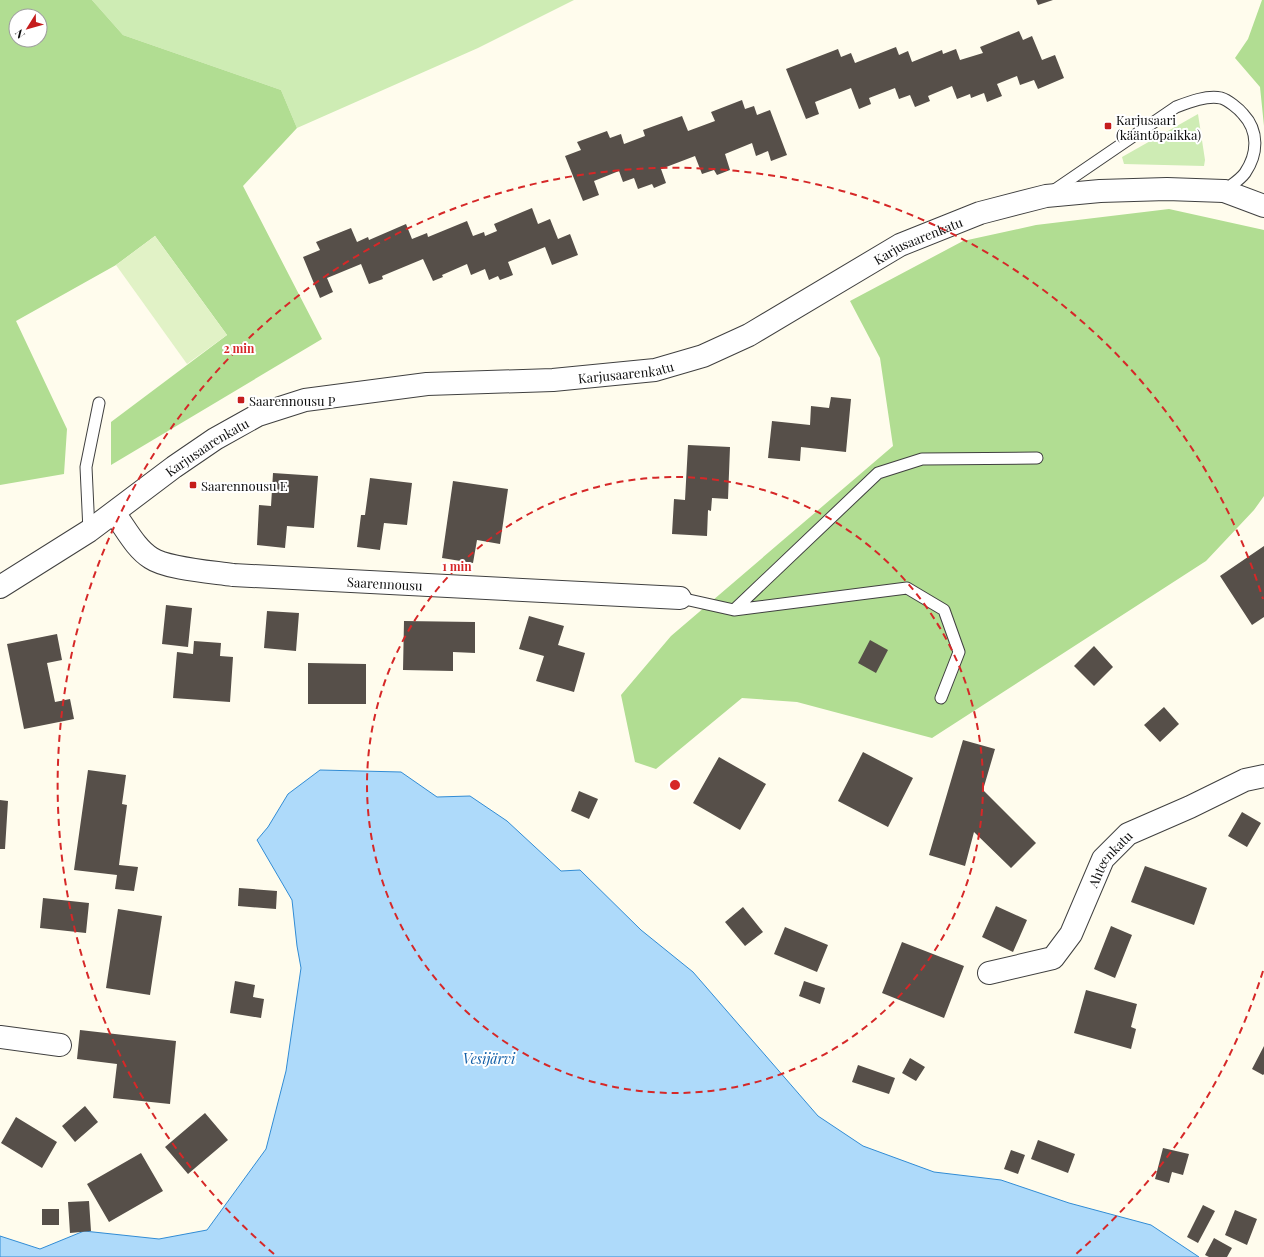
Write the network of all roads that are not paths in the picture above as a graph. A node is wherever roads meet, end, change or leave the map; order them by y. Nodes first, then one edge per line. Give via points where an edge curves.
1 (1224, 191) junction
2 (1046, 196) junction
3 (1264, 206) edge
4 (99, 403) dead end
5 (1037, 458) dead end
6 (114, 513) junction
7 (89, 531) junction
8 (0, 587) edge
9 (680, 598) joint
10 (734, 610) junction
11 (941, 698) dead end
12 (1264, 776) edge
13 (989, 973) dead end
14 (0, 1037) edge
15 (60, 1044) dead end

1 - 2 street, Karjusaarenkatu via 1167,189
1 - 2 lane via 1244,173 1255,155 1256,140 1251,122 1239,109 1222,98 1197,100 1176,107
1 - 3 street, Karjusaarenkatu
2 - 6 street, Karjusaarenkatu via 980,213 900,245 749,335 703,356 655,370 553,380 427,384 305,400 258,415 215,439
4 - 7 lane via 86,467
5 - 10 lane via 922,459 878,473
6 - 7 street, Karjusaarenkatu
6 - 9 street, Saarennousu via 138,546 151,558 165,564 233,575
7 - 8 street, Karjusaarenkatu
9 - 10 lane
10 - 11 lane via 907,588 944,610 959,652
12 - 13 street, Ahteenkatu via 1245,780 1128,834 1103,859 1071,934 1053,958
14 - 15 street

